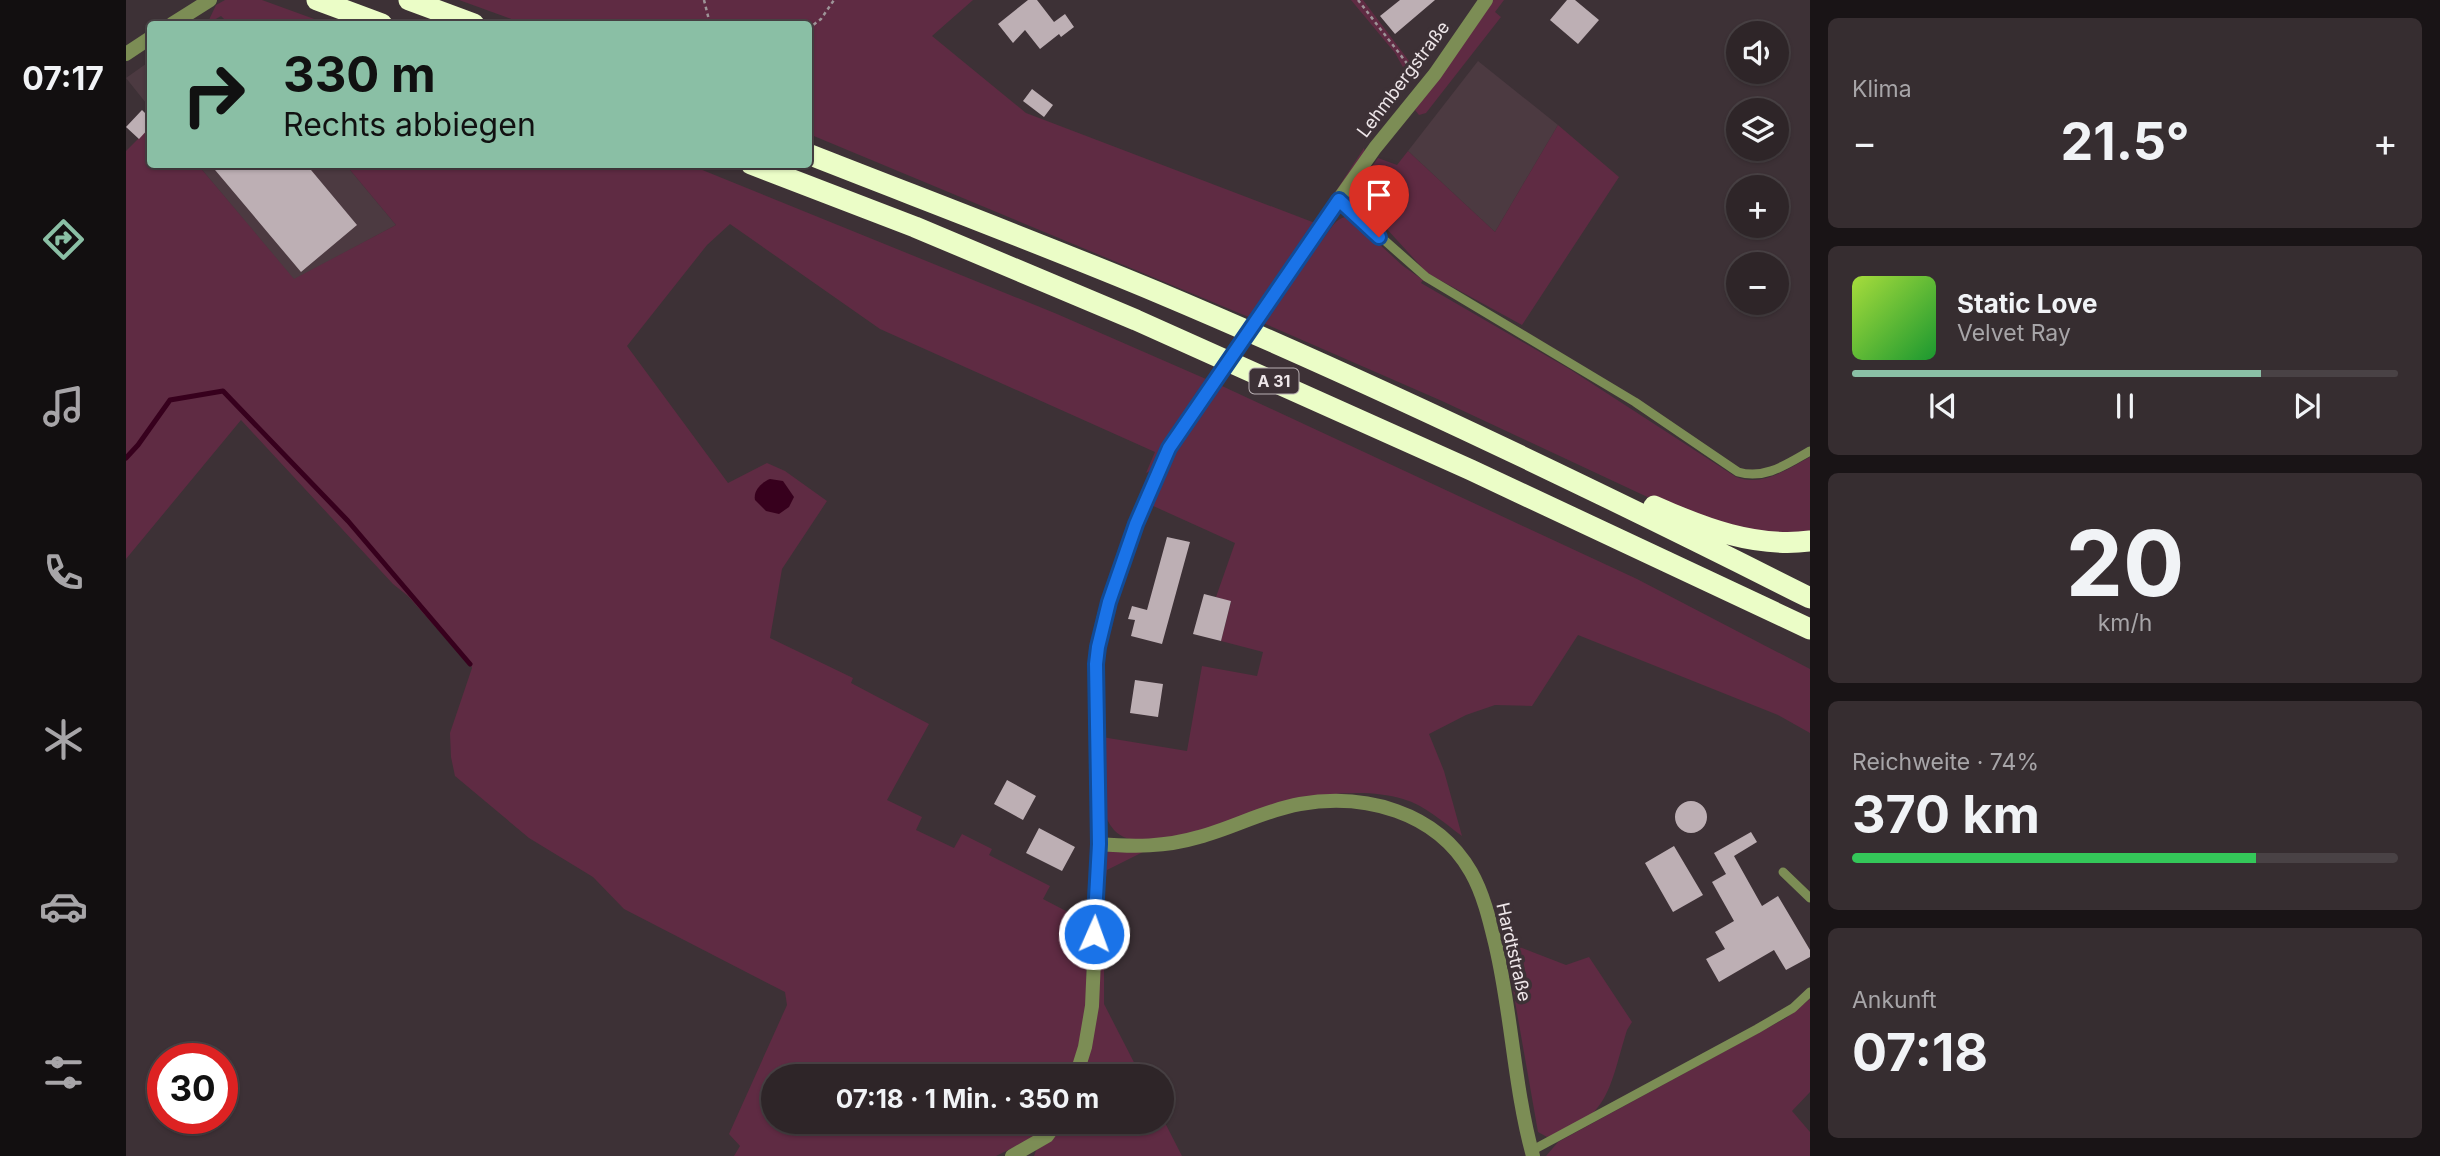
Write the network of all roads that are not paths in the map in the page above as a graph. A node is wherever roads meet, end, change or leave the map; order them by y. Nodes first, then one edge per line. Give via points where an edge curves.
1 (210, 0) edge
2 (409, 0) edge
3 (1486, 0) edge
4 (320, 1) edge
5 (177, 21) edge
6 (374, 21) edge
7 (466, 21) edge
8 (147, 40) edge
9 (126, 54) edge
10 (812, 156) edge
11 (761, 168) edge
12 (1339, 200) junction
13 (1474, 435) junction
14 (1810, 451) edge
15 (1810, 541) edge
16 (1810, 598) edge
17 (1810, 629) edge
18 (1099, 844) junction
19 (1783, 872) dead end
20 (1810, 898) edge
21 (1810, 992) edge
22 (1080, 1064) edge
23 (1048, 1134) edge
24 (1532, 1153) edge
25 (1012, 1156) edge

1 - 5 street
2 - 7 highway
3 - 12 street, Lehmbergstraße
4 - 6 highway
8 - 9 street
10 - 13 highway, A 31 via 1156,292
11 - 17 highway, A 31 via 1136,320
12 - 14 lane via 1426,277 1625,396 1738,472 1763,474
12 - 18 street, Lehmbergstraße, bridge via 1169,448 1136,524 1098,647
13 - 15 highway via 1566,467 1732,536 1769,542
13 - 16 highway, A 31
18 - 22 street, Lehmbergstraße via 1092,1006
18 - 24 street, Hardtstraße via 1137,847 1174,843 1321,800 1395,808 1433,830 1471,871 1488,914 1506,992 1520,1102
19 - 20 lane
21 - 24 lane, Hardtstraße via 1758,1030
23 - 25 street

